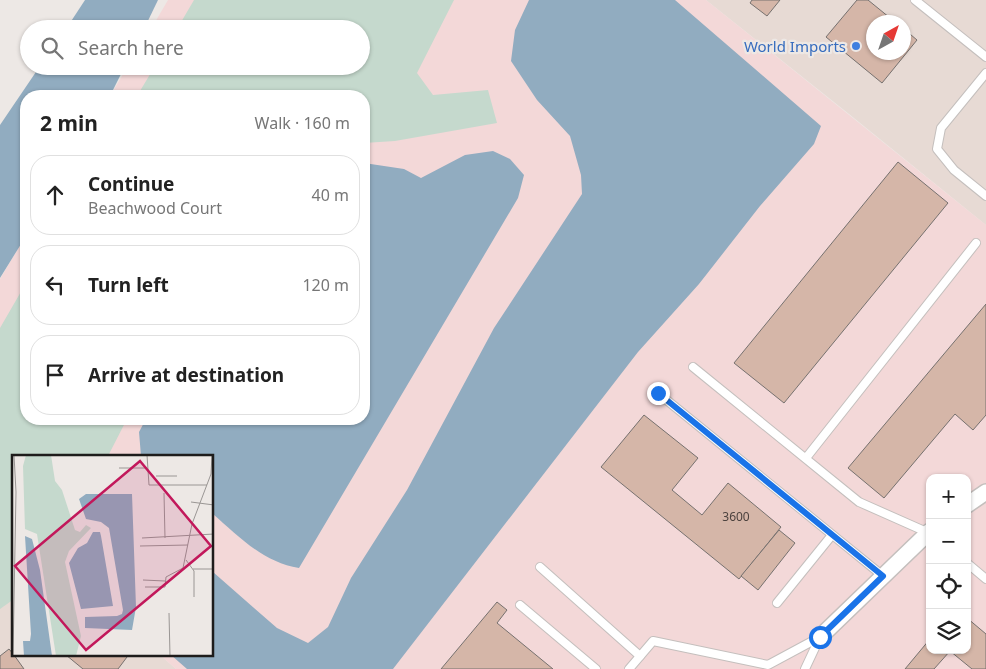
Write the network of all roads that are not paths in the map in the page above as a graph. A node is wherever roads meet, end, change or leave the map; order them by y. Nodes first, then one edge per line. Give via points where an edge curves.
1 (915, 0) edge
2 (986, 57) edge
3 (986, 73) edge
4 (986, 196) edge
5 (976, 242) dead end
6 (693, 367) dead end
7 (658, 393) dead end
8 (806, 458) junction
9 (986, 492) edge
10 (971, 502) edge
11 (926, 531) edge
12 (832, 535) junction
13 (926, 535) edge
14 (968, 564) edge
15 (540, 567) dead end
16 (883, 576) junction
17 (986, 579) edge
18 (777, 603) dead end
19 (520, 605) dead end
20 (820, 637) junction
21 (640, 656) junction
22 (596, 669) edge
23 (629, 669) edge
24 (805, 669) edge

1 - 2 lane
3 - 4 lane via 941,128 937,149 954,170
5 - 8 lane
6 - 8 lane
7 - 12 lane
8 - 11 lane via 859,502
9 - 10 street
12 - 16 lane
12 - 18 lane
13 - 16 street
14 - 17 lane
15 - 21 lane
16 - 20 street
19 - 22 lane
20 - 21 lane via 768,665 653,641
20 - 24 lane
21 - 23 lane

